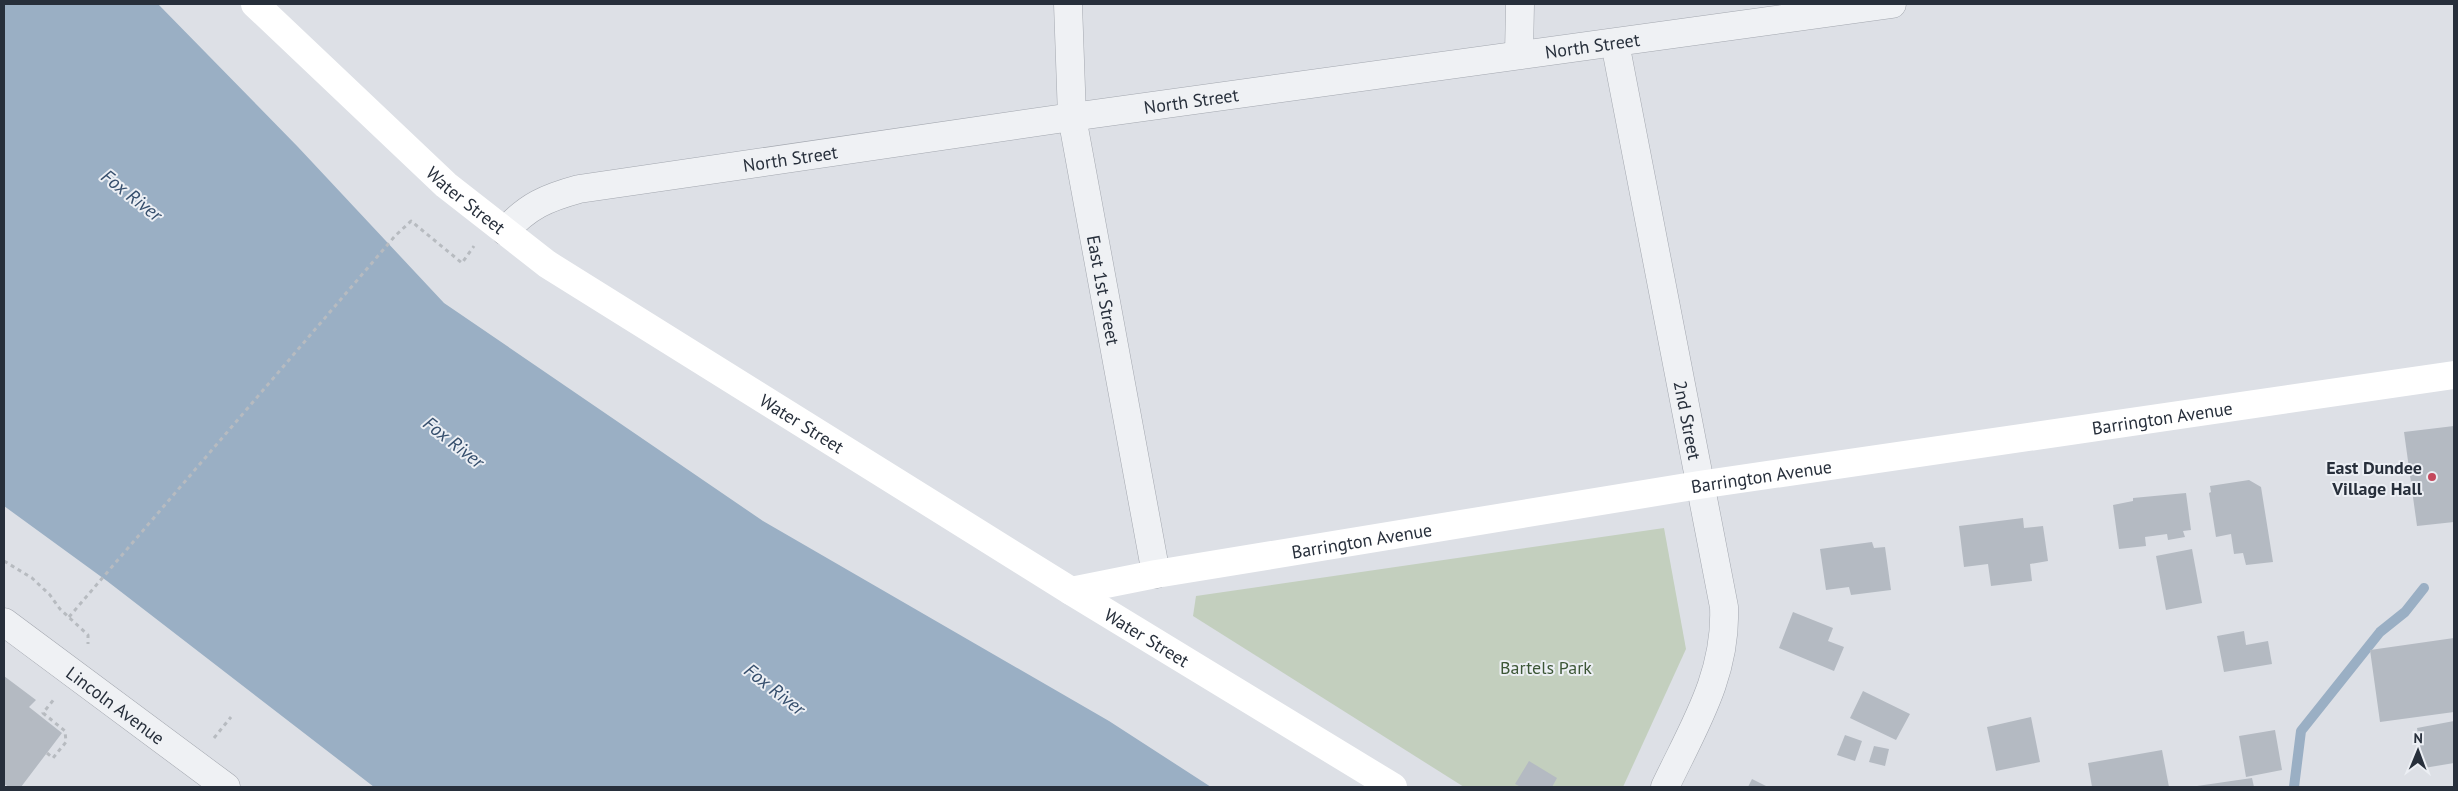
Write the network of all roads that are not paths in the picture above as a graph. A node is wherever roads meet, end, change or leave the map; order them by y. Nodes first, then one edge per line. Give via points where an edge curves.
1 (255, 4) edge
2 (1068, 4) edge
3 (1520, 4) edge
4 (1892, 4) edge
5 (1615, 43) junction
6 (1519, 54) junction
7 (1072, 117) junction
8 (504, 231) junction
9 (2454, 375) edge
10 (1700, 485) junction
11 (1156, 574) junction
12 (1071, 591) junction
13 (4, 622) edge
14 (226, 787) edge
15 (1393, 787) edge
16 (1665, 787) edge

1 - 8 street, Water Street via 446,185
2 - 7 street, East 1st Street
3 - 6 street
4 - 5 street, North Street
5 - 6 street, North Street
5 - 10 street, 2nd Street
6 - 7 street, North Street
7 - 8 street, North Street via 578,189 546,199 520,215
7 - 11 street, East 1st Street
8 - 12 street, Water Street via 572,280
9 - 10 street, Barrington Avenue
10 - 11 street, Barrington Avenue
10 - 16 street, 2nd Street via 1722,592 1723,644 1720,663 1707,698
11 - 12 street, Barrington Avenue
12 - 15 street, Water Street
13 - 14 street, Lincoln Avenue

